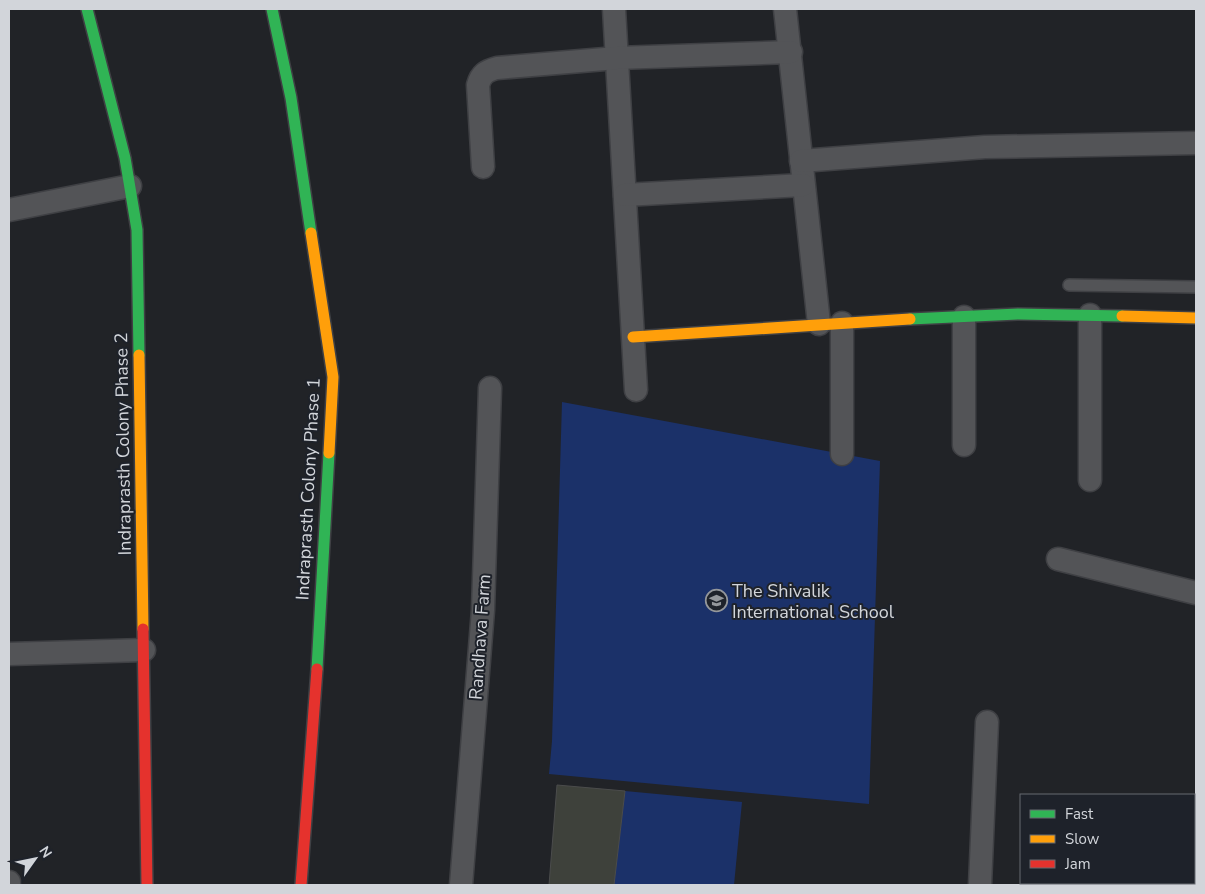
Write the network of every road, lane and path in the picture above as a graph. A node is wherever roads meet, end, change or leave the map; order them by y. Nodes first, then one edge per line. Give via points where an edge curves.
1 (87, 9) edge
2 (272, 9) edge
3 (614, 9) edge
4 (786, 9) edge
5 (791, 52) junction
6 (617, 58) junction
7 (1196, 143) edge
8 (801, 161) junction
9 (483, 168) dead end
10 (803, 185) junction
11 (130, 186) junction
12 (625, 195) junction
13 (9, 210) edge
14 (1069, 285) dead end
15 (1196, 287) edge
16 (1090, 315) junction
17 (964, 317) junction
18 (1196, 318) edge
19 (842, 323) junction
20 (818, 324) junction
21 (633, 337) junction
22 (490, 388) dead end
23 (636, 390) dead end
24 (964, 445) dead end
25 (842, 454) dead end
26 (1090, 480) dead end
27 (1058, 560) dead end
28 (1196, 593) edge
29 (144, 650) junction
30 (9, 654) edge
31 (987, 722) dead end
32 (1196, 816) edge
33 (1195, 834) edge
34 (147, 885) edge
35 (301, 885) edge
36 (461, 885) edge
37 (980, 885) edge

1 - 11 street, Indraprasth Colony Phase 2
2 - 35 street, Indraprasth Colony Phase 1 via 291,98 333,376 314,727
3 - 6 street
4 - 5 street
5 - 6 street
5 - 8 street
6 - 9 street via 497,68 481,76 478,85
6 - 12 street
7 - 8 street via 985,147
8 - 10 street
10 - 12 street
10 - 20 street
11 - 13 street
11 - 29 street, Indraprasth Colony Phase 2 via 137,230
12 - 21 street
14 - 15 lane
16 - 17 street
16 - 18 street
16 - 26 street
17 - 19 street
17 - 24 street
19 - 20 street
19 - 25 street
20 - 21 street
21 - 23 street
22 - 36 street, Randhava Farm via 483,610
27 - 28 street
29 - 30 street
29 - 34 street, Indraprasth Colony Phase 2
31 - 37 street
32 - 33 street

